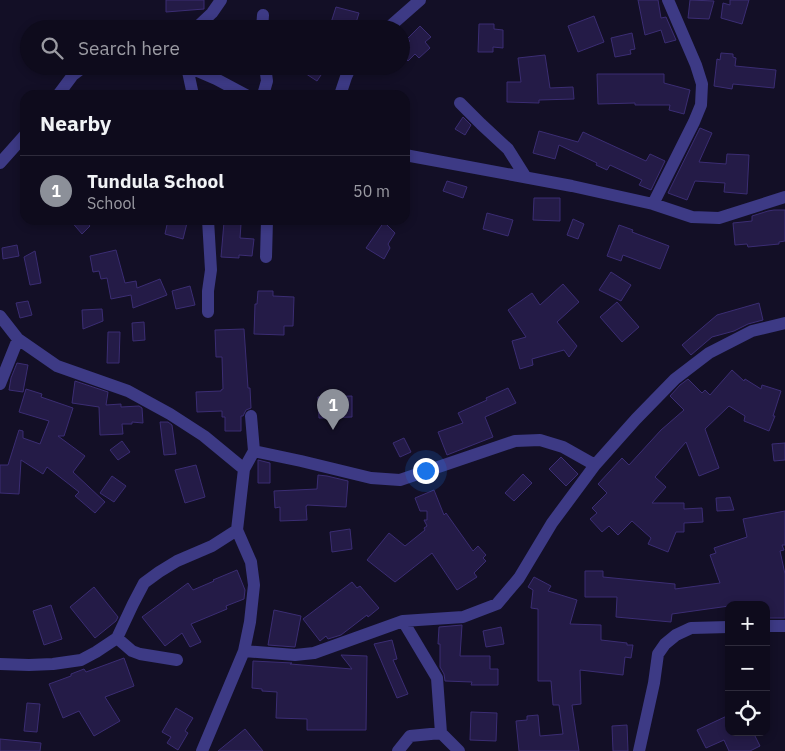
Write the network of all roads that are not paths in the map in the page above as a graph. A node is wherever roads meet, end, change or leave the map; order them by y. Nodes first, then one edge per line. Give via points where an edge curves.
1 (221, 0) edge
2 (420, 0) edge
3 (668, 0) edge
4 (263, 15) dead end
5 (205, 20) edge
6 (263, 20) edge
7 (397, 20) edge
8 (73, 75) edge
9 (188, 75) edge
10 (207, 75) edge
11 (266, 75) edge
12 (347, 75) edge
13 (62, 90) edge
14 (192, 90) edge
15 (237, 90) edge
16 (265, 90) edge
17 (342, 90) edge
18 (460, 103) dead end
19 (20, 141) edge
20 (410, 156) edge
21 (0, 163) edge
22 (525, 176) junction
23 (785, 197) edge
24 (654, 204) junction
25 (208, 225) edge
26 (267, 225) edge
27 (266, 257) dead end
28 (208, 312) dead end
29 (0, 316) edge
30 (785, 323) edge
31 (18, 339) junction
32 (0, 384) edge
33 (251, 416) dead end
34 (254, 451) junction
35 (595, 465) junction
36 (244, 469) junction
37 (237, 530) junction
38 (403, 621) junction
39 (770, 626) edge
40 (785, 626) edge
41 (725, 627) edge
42 (117, 638) junction
43 (244, 651) junction
44 (177, 660) dead end
45 (0, 664) edge
46 (441, 733) junction
47 (202, 751) edge
48 (398, 751) edge
49 (459, 751) edge
50 (639, 751) edge

1 - 5 street
2 - 7 street
3 - 24 street via 702,84 701,105
4 - 6 street
8 - 13 street
9 - 14 street
10 - 15 street
11 - 16 street
12 - 17 street
18 - 22 street via 508,149
19 - 21 street
20 - 22 street
22 - 24 street
23 - 24 street via 719,218 692,217
25 - 28 street via 211,270
26 - 27 street
29 - 31 street
30 - 35 street via 752,331 709,353 675,379
31 - 32 street
31 - 36 street via 57,366 128,391 170,414 204,436
33 - 34 street
34 - 35 street via 372,478 400,480 515,441 540,440 563,447
34 - 36 street
35 - 38 street via 552,523 519,578 497,604 463,617
36 - 37 street
37 - 42 street via 144,583
37 - 43 street via 251,562 254,585
38 - 43 street via 314,653 295,655
38 - 46 street via 437,678
39 - 40 street
41 - 50 street via 691,628 676,635 658,654
42 - 44 street via 140,654
42 - 45 street via 80,660 53,664
43 - 47 street
46 - 48 street via 410,736
46 - 49 street

